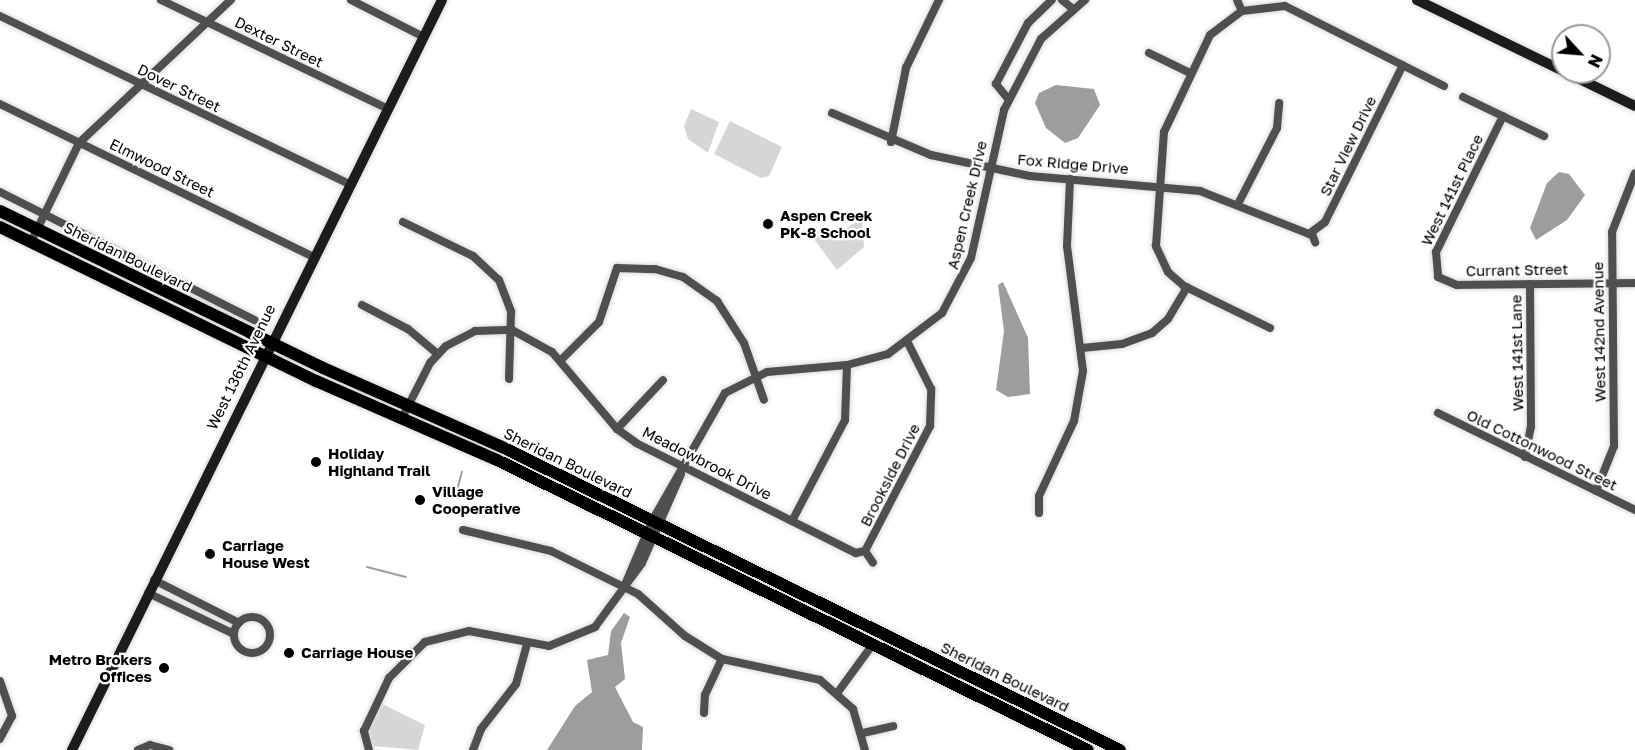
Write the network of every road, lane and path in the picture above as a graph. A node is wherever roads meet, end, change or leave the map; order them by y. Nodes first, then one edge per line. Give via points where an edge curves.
1 (161, 0) edge
2 (231, 0) edge
3 (351, 0) edge
4 (442, 0) edge
5 (939, 0) edge
6 (1052, 0) edge
7 (1062, 0) edge
8 (1085, 0) edge
9 (1237, 0) edge
10 (1417, 0) edge
11 (1073, 9) junction
12 (1242, 11) junction
13 (0, 16) edge
14 (207, 22) junction
15 (422, 36) junction
16 (1149, 53) dead end
17 (1403, 65) junction
18 (1551, 65) edge
19 (1190, 73) junction
20 (141, 84) junction
21 (1590, 84) edge
22 (1444, 86) dead end
23 (1463, 97) dead end
24 (1009, 100) junction
25 (1279, 103) dead end
26 (0, 104) edge
27 (1635, 106) edge
28 (386, 108) junction
29 (832, 113) dead end
30 (1503, 116) junction
31 (1544, 136) dead end
32 (891, 141) junction
33 (79, 143) junction
34 (990, 167) junction
35 (1635, 173) edge
36 (1070, 179) junction
37 (347, 183) junction
38 (1158, 185) junction
39 (0, 192) edge
40 (1238, 204) junction
41 (0, 211) edge
42 (44, 214) junction
43 (403, 222) dead end
44 (0, 227) edge
45 (37, 229) junction
46 (1312, 234) junction
47 (31, 242) junction
48 (1315, 242) dead end
49 (312, 256) junction
50 (1438, 276) joint
51 (1611, 283) junction
52 (1635, 283) edge
53 (1530, 284) junction
54 (1187, 287) junction
55 (362, 305) dead end
56 (255, 320) dead end
57 (1270, 328) dead end
58 (512, 330) junction
59 (270, 342) junction
60 (908, 343) junction
61 (1082, 348) junction
62 (438, 354) junction
63 (263, 356) junction
64 (560, 361) junction
65 (847, 364) junction
66 (756, 374) junction
67 (509, 379) dead end
68 (663, 380) dead end
69 (764, 400) dead end
70 (408, 405) junction
71 (1438, 413) dead end
72 (402, 418) junction
73 (617, 429) junction
74 (1525, 457) junction
75 (683, 467) junction
76 (1596, 491) junction
77 (1635, 510) edge
78 (1039, 513) dead end
79 (792, 521) junction
80 (656, 523) junction
81 (463, 530) dead end
82 (650, 535) junction
83 (865, 551) junction
84 (873, 563) dead end
85 (154, 580) junction
86 (624, 587) junction
87 (148, 593) junction
88 (239, 623) junction
89 (234, 634) junction
90 (527, 644) junction
91 (873, 644) junction
92 (722, 659) junction
93 (0, 681) edge
94 (838, 692) junction
95 (704, 713) dead end
96 (893, 726) dead end
97 (863, 733) junction
98 (0, 739) edge
99 (363, 746) edge
100 (72, 750) edge
101 (138, 750) edge
102 (169, 750) edge
103 (473, 750) edge
104 (865, 750) edge
105 (1088, 750) edge
106 (1120, 750) edge

1 - 14 street, Dexter Street
2 - 14 street
3 - 15 street
4 - 15 main road, West 136th Avenue
5 - 32 street via 906,68
6 - 24 street via 1028,23 996,84
7 - 11 street
8 - 11 street, Aspen Creek Drive
9 - 12 street
10 - 18 main road
11 - 24 street, Aspen Creek Drive via 1041,39
12 - 17 street via 1263,6 1296,9
12 - 19 street via 1210,35
13 - 20 street, Dover Street
14 - 20 street
14 - 28 street, Dexter Street
15 - 28 main road, West 136th Avenue
16 - 19 street
17 - 22 street
17 - 46 street, Star View Drive via 1325,222
19 - 38 street via 1164,132
20 - 33 street
20 - 37 street, Dover Street
21 - 27 main road
23 - 30 street
24 - 34 street, Aspen Creek Drive
25 - 40 street via 1277,128
26 - 33 street, Elmwood Street
28 - 37 main road, West 136th Avenue
29 - 32 street, Fox Ridge Drive
30 - 31 street
30 - 50 street, West 141st Place via 1436,252
32 - 34 street, Fox Ridge Drive
33 - 42 street
33 - 49 street, Elmwood Street
34 - 36 street, Fox Ridge Drive
34 - 60 street, Aspen Creek Drive via 960,286 942,313
35 - 51 street, West 142nd Avenue via 1613,223
36 - 38 street, Fox Ridge Drive
36 - 61 street via 1067,246
37 - 49 main road, West 136th Avenue
38 - 40 street, Fox Ridge Drive via 1200,191
38 - 54 street via 1156,246 1168,272
39 - 42 street, Sheridan Boulevard
40 - 46 street, Fox Ridge Drive via 1297,233
41 - 45 main road, Sheridan Boulevard
42 - 45 street
42 - 56 street, Sheridan Boulevard
43 - 58 street via 491,270 509,301
44 - 47 main road, Sheridan Boulevard
45 - 47 street
45 - 59 main road, Sheridan Boulevard
46 - 48 street
47 - 63 main road, Sheridan Boulevard
49 - 59 main road, West 136th Avenue
50 - 53 street, Currant Street via 1457,285
51 - 52 street, Currant Street
51 - 53 street, Currant Street
51 - 76 street, West 142nd Avenue via 1614,446
53 - 74 street, West 141st Lane via 1532,427
54 - 57 street
54 - 61 street via 1168,319 1152,333 1122,344
55 - 62 street via 408,329
58 - 62 street, Meadowbrook Drive via 476,331
58 - 64 street, Meadowbrook Drive via 544,345
58 - 67 street
59 - 63 main road, West 136th Avenue
59 - 70 main road, Sheridan Boulevard
60 - 65 street, Aspen Creek Drive
60 - 83 street, Brookside Drive via 932,389 930,426
61 - 78 street via 1078,406 1038,496
62 - 70 street, Meadowbrook Drive
63 - 72 main road, Sheridan Boulevard
63 - 85 main road, West 136th Avenue
64 - 66 street via 593,332 613,273 627,265 670,272 708,292 735,326
64 - 73 street, Meadowbrook Drive
65 - 66 street, Aspen Creek Drive
65 - 79 street via 845,420
66 - 69 street
66 - 75 street, Aspen Creek Drive via 717,401
68 - 73 street
70 - 72 street, Meadowbrook Drive
70 - 80 main road, Sheridan Boulevard
71 - 74 street, Old Cottonwood Street
72 - 82 main road, Sheridan Boulevard
73 - 75 street, Meadowbrook Drive
74 - 76 street, Old Cottonwood Street
75 - 79 street, Meadowbrook Drive
75 - 80 street, Aspen Creek Drive
76 - 77 street, Old Cottonwood Street
79 - 83 street, Meadowbrook Drive via 856,553
80 - 82 street, Aspen Creek Drive
80 - 106 main road, Sheridan Boulevard
81 - 86 street via 550,551
82 - 86 street, Aspen Creek Drive
82 - 91 main road, Sheridan Boulevard
83 - 84 street
85 - 87 main road, West 136th Avenue
85 - 88 street
86 - 90 street, Aspen Creek Drive via 600,622 583,635 554,645
86 - 92 street via 650,601 685,636
87 - 89 street
87 - 100 main road, West 136th Avenue
88 - 89 street
88 - 89 street via 255,617 266,623 267,645 258,653 244,652
90 - 99 street, Aspen Creek Drive via 469,631 425,642 392,672 366,725
90 - 103 street via 516,684 481,729
91 - 94 street
91 - 105 main road, Sheridan Boulevard
92 - 94 street via 809,676
92 - 95 street
93 - 98 street via 12,716
94 - 97 street
96 - 97 street
97 - 104 street
101 - 102 street via 150,745

